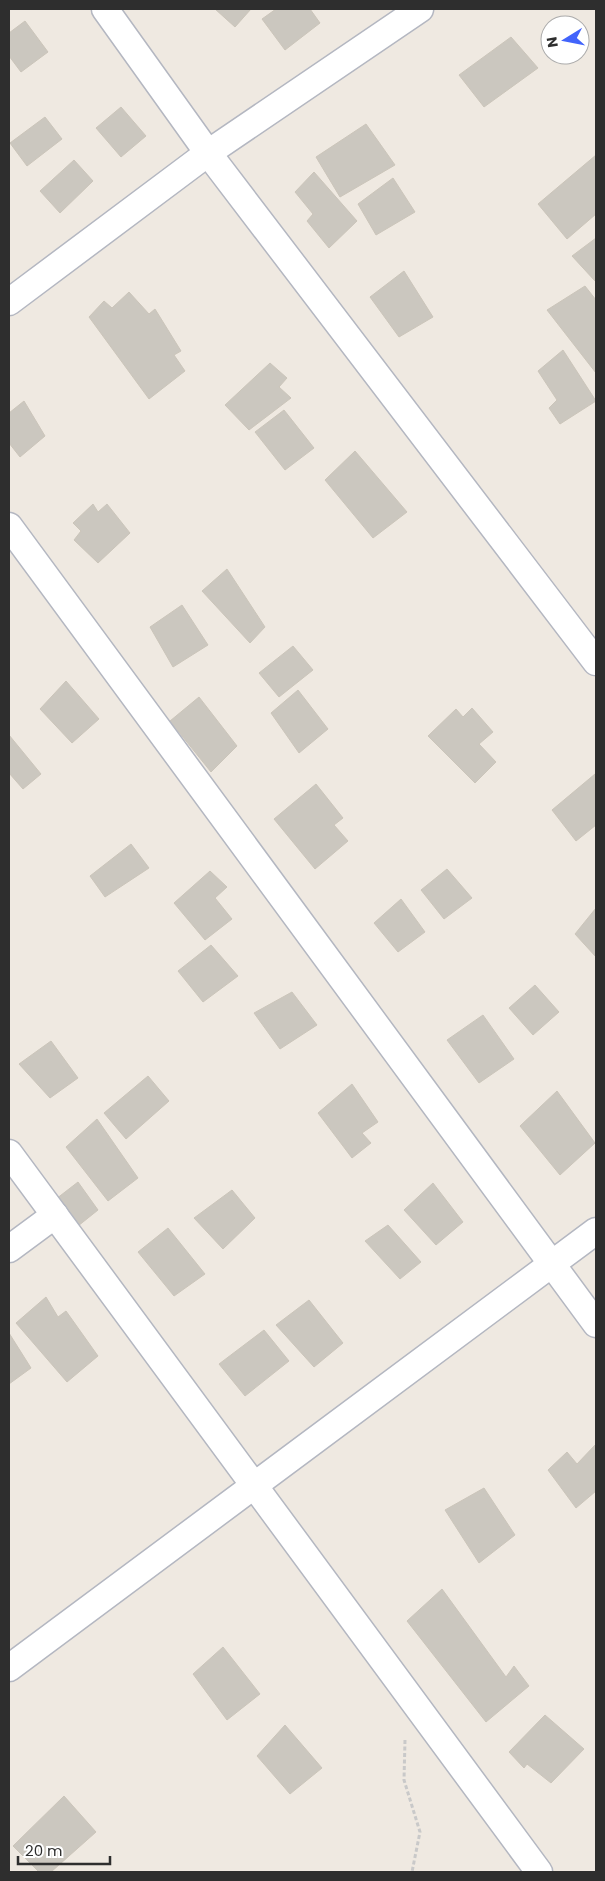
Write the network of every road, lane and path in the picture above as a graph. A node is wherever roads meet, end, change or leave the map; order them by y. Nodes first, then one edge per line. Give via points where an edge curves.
1 (104, 9) edge
2 (420, 9) edge
3 (208, 153) junction
4 (9, 302) edge
5 (9, 526) edge
6 (596, 662) edge
7 (9, 1153) edge
8 (55, 1215) junction
9 (596, 1230) edge
10 (9, 1249) edge
11 (552, 1264) junction
12 (596, 1324) edge
13 (253, 1485) junction
14 (9, 1668) edge
15 (406, 1692) junction
16 (412, 1872) edge
17 (539, 1872) edge

1 - 3 street
2 - 3 street
3 - 4 street
3 - 6 street
5 - 11 street
7 - 8 street
8 - 10 street
8 - 13 street
9 - 11 street
11 - 12 street
11 - 13 street
13 - 14 street
13 - 15 street
15 - 16 path via 404,1780 420,1832
15 - 17 street

